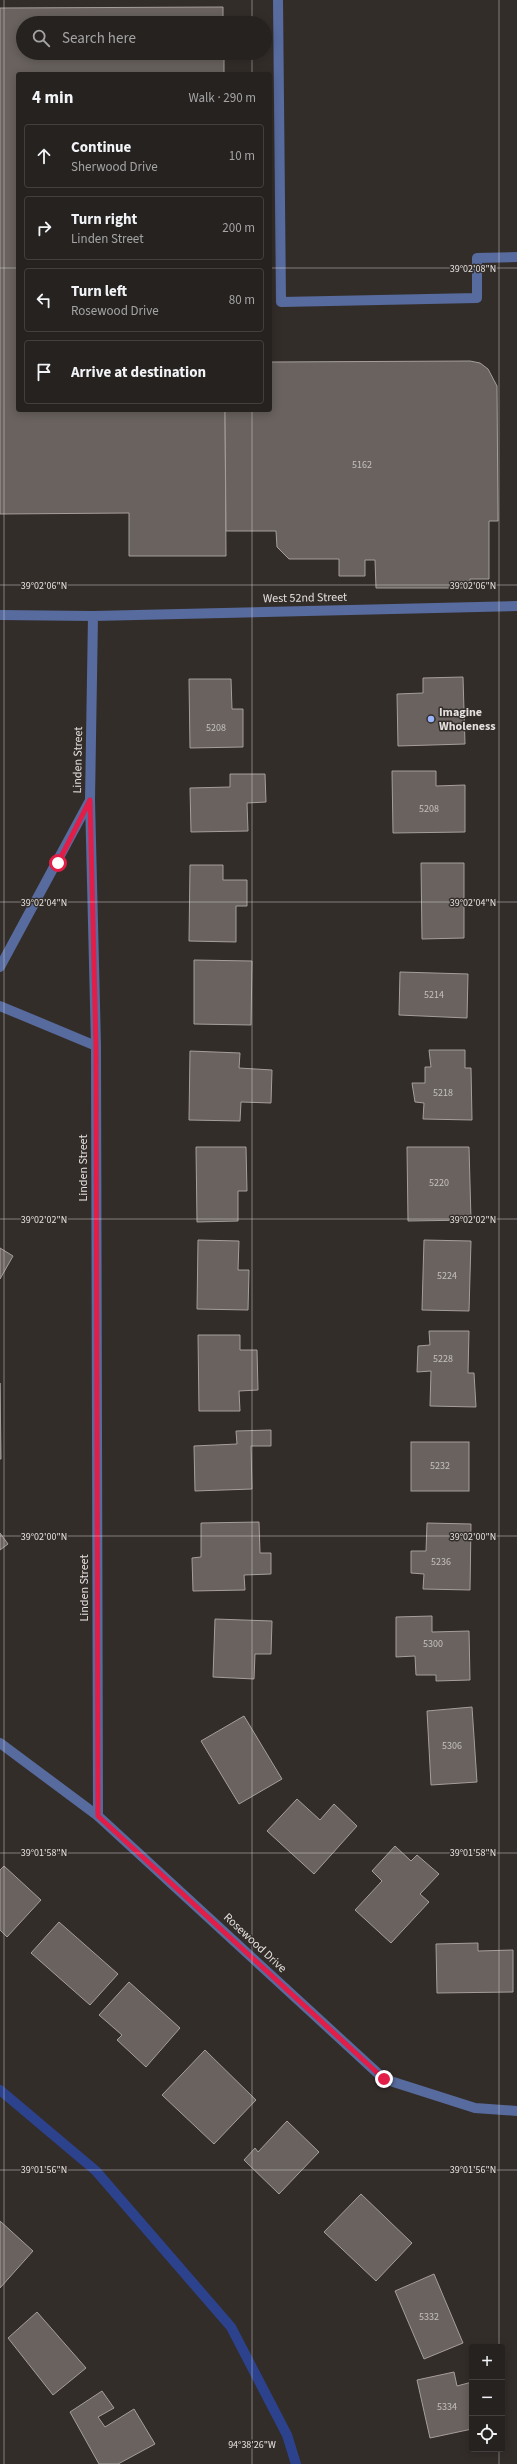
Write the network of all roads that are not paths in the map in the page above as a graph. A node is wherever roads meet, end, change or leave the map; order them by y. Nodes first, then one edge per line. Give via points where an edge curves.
1 (278, 0) edge
2 (517, 257) edge
3 (517, 606) edge
4 (0, 615) edge
5 (94, 616) junction
6 (90, 800) junction
7 (0, 967) edge
8 (0, 1006) edge
9 (96, 1046) junction
10 (0, 1743) edge
11 (98, 1816) junction
12 (517, 2111) edge

1 - 2 street via 281,302 476,298 477,258
3 - 5 street, West 52nd Street
4 - 5 street, West 52nd Street
5 - 6 street, Linden Street
6 - 7 street
6 - 9 street, Linden Street
8 - 9 street
9 - 11 street, Linden Street
10 - 11 street, Rosewood Drive
11 - 12 street, Rosewood Drive via 384,2079 475,2108

